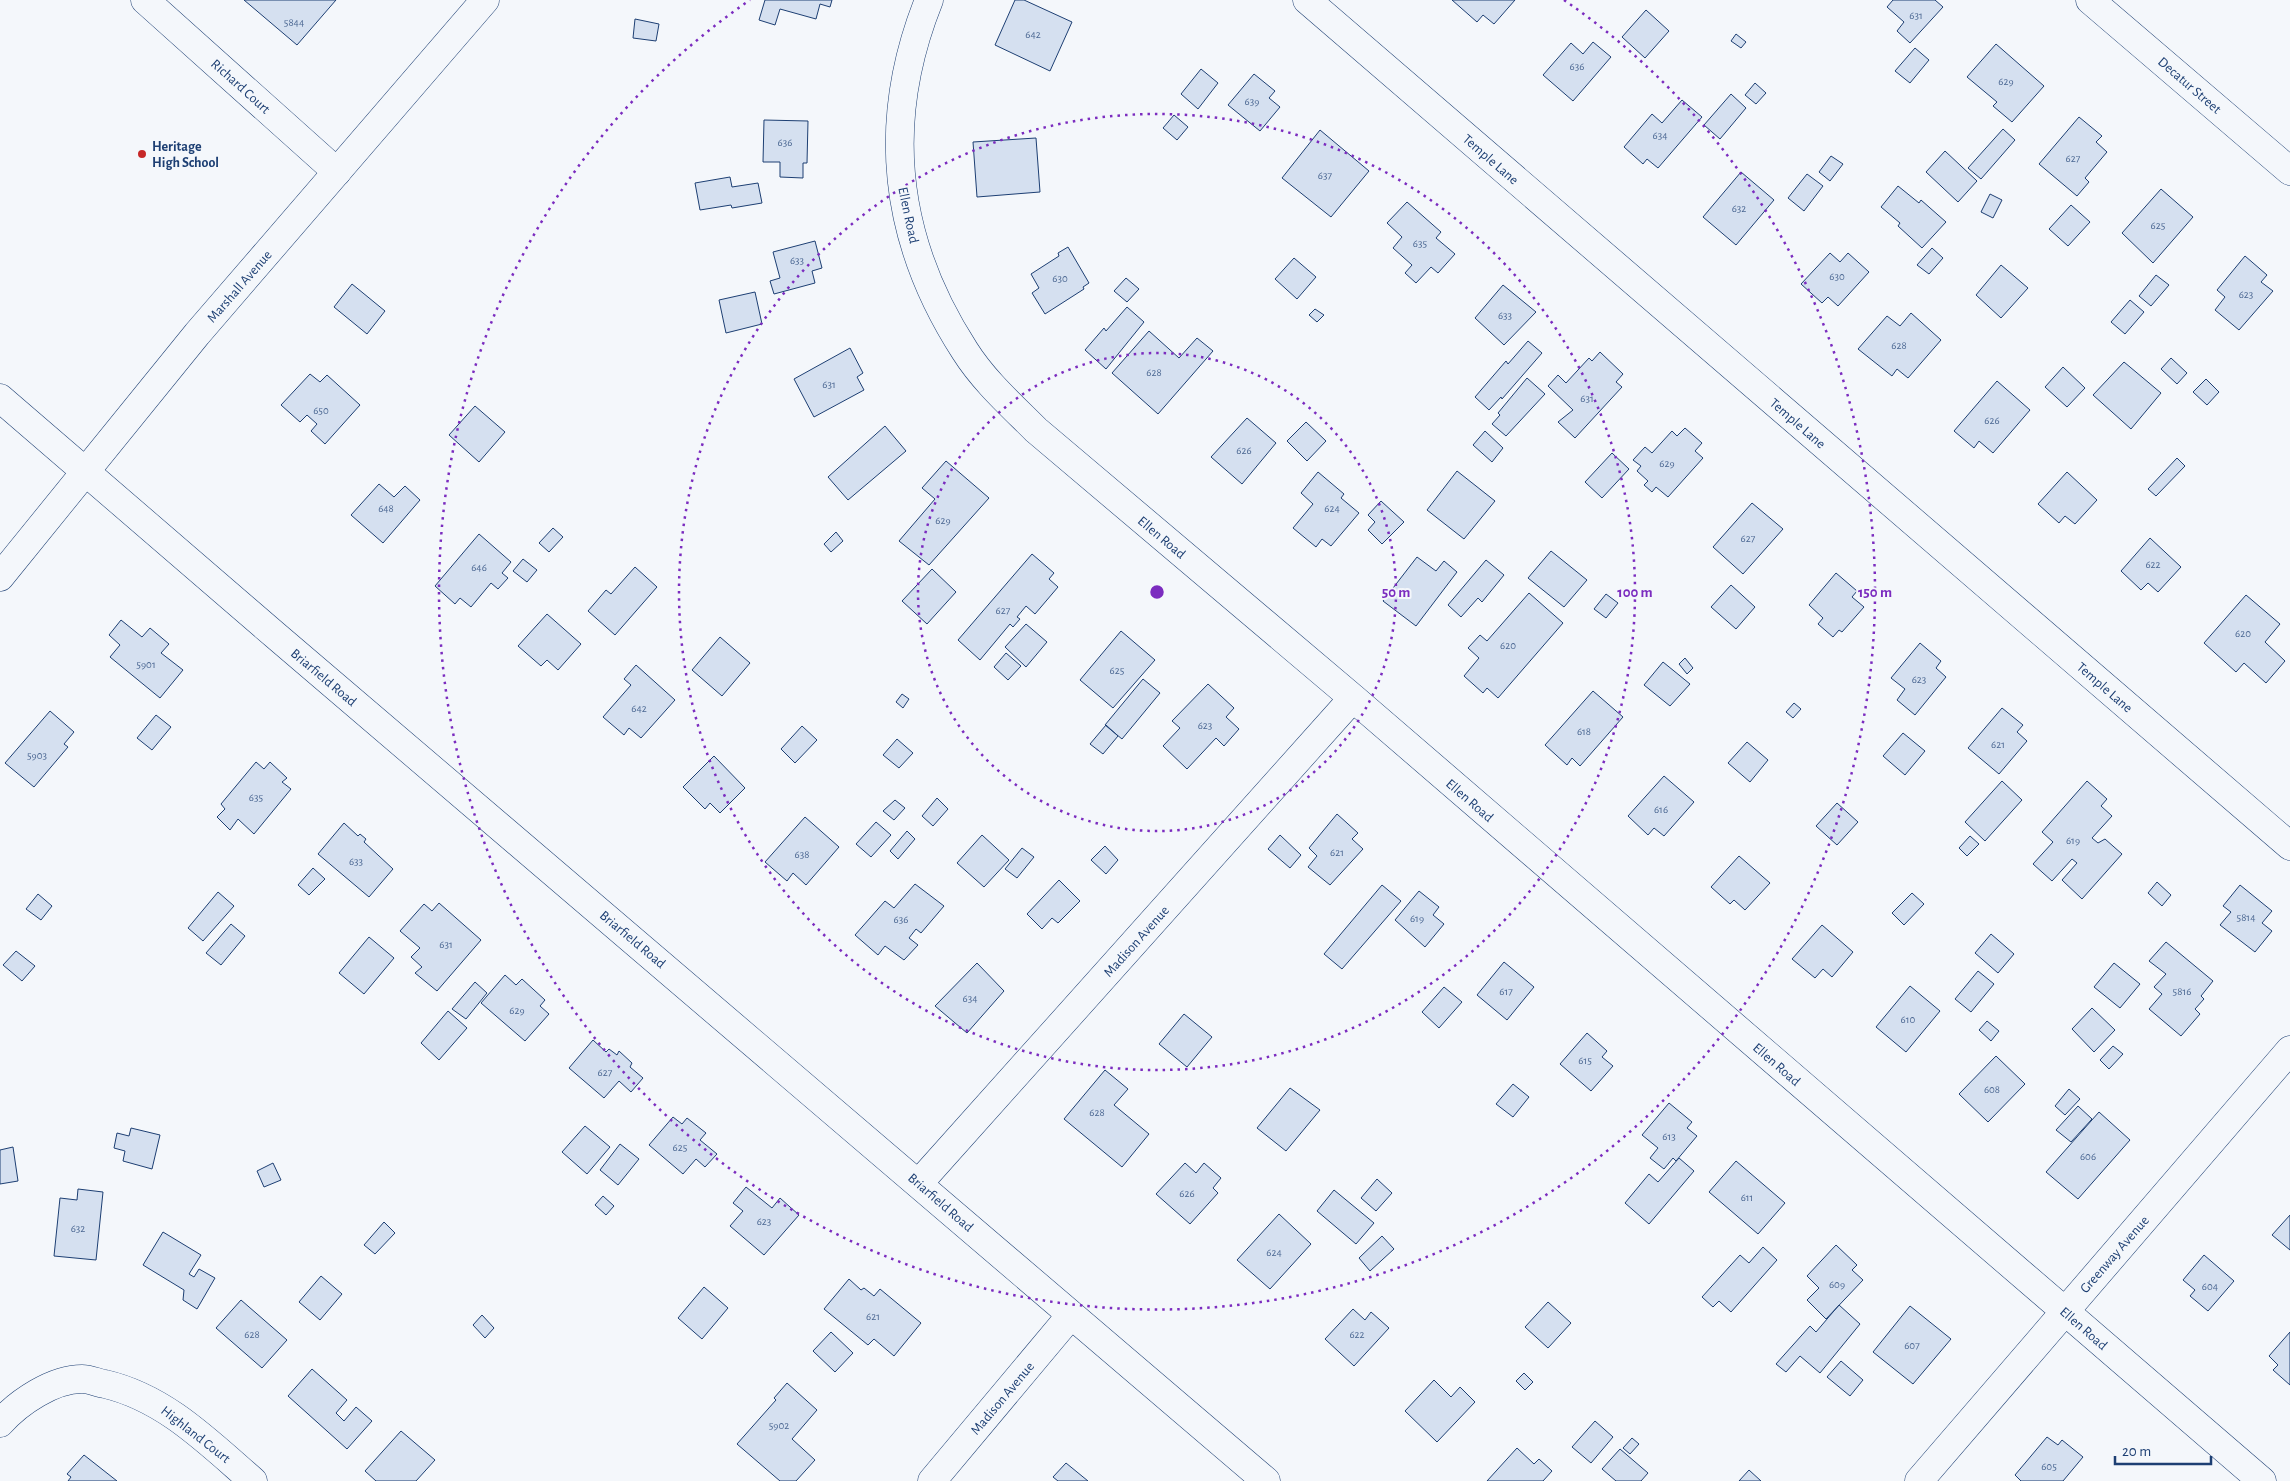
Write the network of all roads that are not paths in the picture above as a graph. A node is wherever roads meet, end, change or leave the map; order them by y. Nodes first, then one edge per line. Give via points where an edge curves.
1 (145, 0) edge
2 (484, 0) edge
3 (928, 0) edge
4 (1307, 0) edge
5 (2090, 0) edge
6 (2290, 171) edge
7 (337, 172) junction
8 (0, 398) edge
9 (84, 471) junction
10 (0, 576) edge
11 (1353, 698) junction
12 (2290, 846) edge
13 (2290, 1050) edge
14 (918, 1183) junction
15 (2065, 1312) junction
16 (1071, 1315) junction
17 (0, 1423) edge
18 (253, 1481) edge
19 (932, 1481) edge
20 (1266, 1481) edge
21 (1919, 1481) edge
22 (2262, 1481) edge

1 - 7 street, Richard Court
2 - 7 street, Marshall Avenue
3 - 11 street, Ellen Road via 916,32 900,103 898,147 902,190 924,272 941,311 965,352 1036,430
4 - 12 street, Temple Lane
5 - 6 street, Decatur Street
7 - 9 street, Marshall Avenue
8 - 9 street, Briarfield Road
9 - 10 street, Marshall Avenue
9 - 14 street, Briarfield Road
11 - 14 street, Madison Avenue
11 - 15 street, Ellen Road
13 - 15 street, Greenway Avenue
14 - 16 street, Briarfield Road
15 - 21 street, Greenway Avenue
15 - 22 street, Ellen Road
16 - 19 street, Madison Avenue
16 - 20 street, Briarfield Road
17 - 18 street, Highland Court via 36,1393 62,1383 82,1379 124,1388 162,1406

